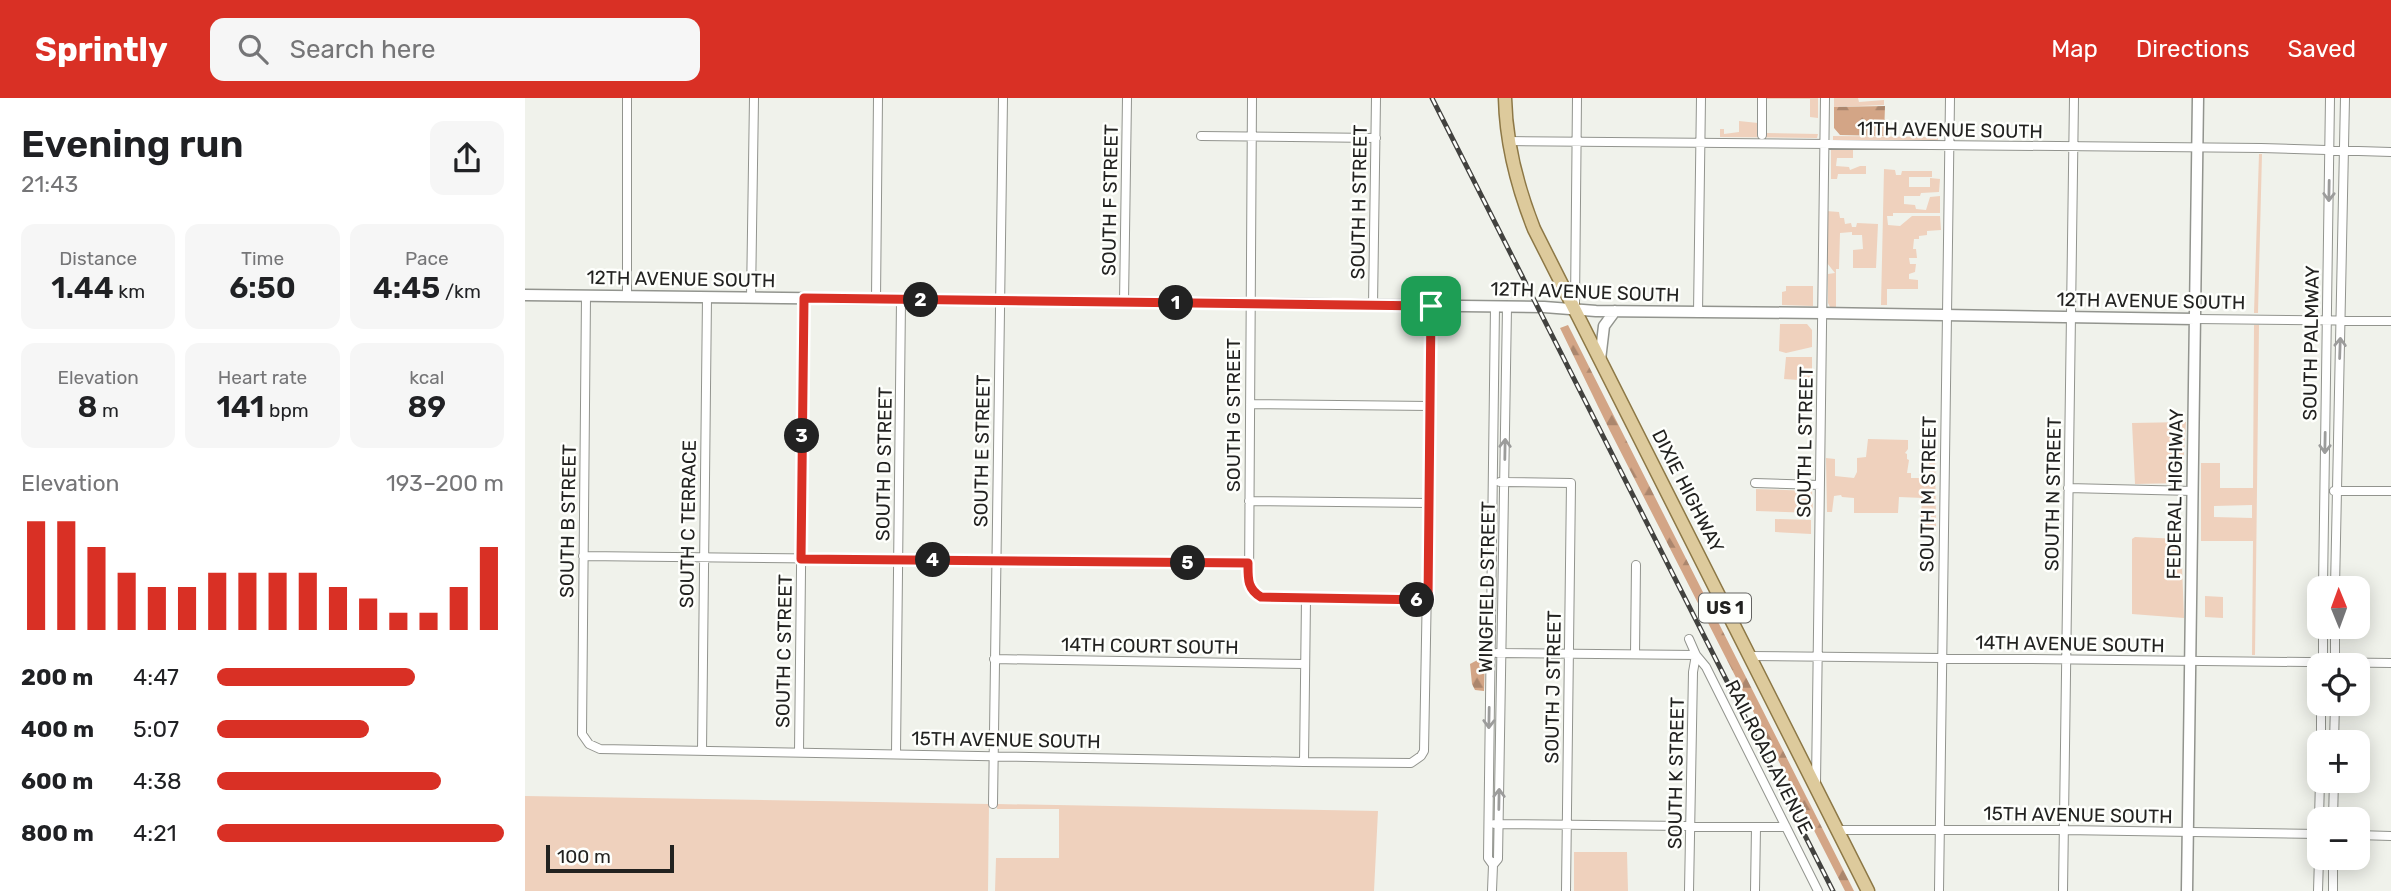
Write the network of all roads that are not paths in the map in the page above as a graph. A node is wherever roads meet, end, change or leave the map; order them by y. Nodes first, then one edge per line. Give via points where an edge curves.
1 (627, 98) edge
2 (754, 98) edge
3 (878, 98) edge
4 (1003, 98) edge
5 (1127, 98) edge
6 (1252, 98) edge
7 (1376, 98) edge
8 (1505, 98) edge
9 (1577, 98) edge
10 (1701, 98) edge
11 (1762, 98) edge
12 (1825, 98) edge
13 (1949, 98) edge
14 (2074, 98) edge
15 (2198, 98) edge
16 (2330, 98) edge
17 (2344, 98) edge
18 (1762, 135) dead end
19 (1201, 136) dead end
20 (1251, 136) junction
21 (1376, 138) junction
22 (1508, 141) junction
23 (1577, 141) junction
24 (1700, 142) junction
25 (1825, 144) junction
26 (1949, 145) junction
27 (2073, 147) junction
28 (2197, 149) junction
29 (2330, 151) junction
30 (2344, 151) junction
31 (2391, 152) edge
32 (525, 295) edge
33 (586, 296) junction
34 (627, 296) junction
35 (707, 297) junction
36 (751, 298) junction
37 (804, 298) junction
38 (876, 299) junction
39 (901, 300) junction
40 (1000, 301) junction
41 (1125, 302) junction
42 (1249, 304) junction
43 (1373, 306) junction
44 (1431, 306) junction
45 (1501, 307) junction
46 (1575, 309) junction
47 (1615, 312) junction
48 (1698, 313) junction
49 (1822, 313) junction
50 (1947, 315) junction
51 (2071, 317) junction
52 (2195, 319) junction
53 (2327, 320) junction
54 (2341, 320) junction
55 (2391, 321) edge
56 (1600, 360) junction
57 (1250, 404) junction
58 (1430, 405) junction
59 (1493, 482) junction
60 (1504, 482) junction
61 (1755, 483) dead end
62 (1820, 485) junction
63 (2069, 488) junction
64 (2193, 491) junction
65 (2324, 491) junction
66 (2337, 491) junction
67 (2391, 491) edge
68 (1249, 501) junction
69 (1429, 503) junction
70 (1492, 525) junction
71 (1503, 526) junction
72 (583, 556) junction
73 (704, 557) junction
74 (801, 559) junction
75 (898, 559) junction
76 (995, 561) junction
77 (1248, 563) junction
78 (1636, 565) dead end
79 (2323, 576) edge
80 (2335, 576) edge
81 (1306, 598) junction
82 (1428, 600) junction
83 (1689, 639) dead end
84 (1490, 653) junction
85 (1501, 653) junction
86 (1569, 654) junction
87 (1635, 654) junction
88 (1696, 655) junction
89 (1749, 656) junction
90 (1817, 656) junction
91 (1942, 657) junction
92 (994, 659) junction
93 (2066, 659) junction
94 (2190, 661) junction
95 (2370, 663) edge
96 (2391, 663) edge
97 (1305, 664) junction
98 (2307, 664) edge
99 (589, 744) joint
100 (702, 751) junction
101 (799, 752) junction
102 (896, 754) junction
103 (993, 756) junction
104 (1304, 762) junction
105 (1816, 786) junction
106 (993, 804) dead end
107 (1488, 824) junction
108 (1499, 824) junction
109 (1566, 825) junction
110 (1691, 826) junction
111 (1756, 827) junction
112 (1786, 827) junction
113 (1837, 830) junction
114 (1940, 830) junction
115 (2064, 830) junction
116 (2188, 833) junction
117 (2307, 834) edge
118 (2370, 835) edge
119 (2391, 836) edge
120 (1493, 865) junction
121 (2319, 870) edge
122 (2333, 870) edge
123 (1492, 891) edge
124 (1566, 891) edge
125 (1689, 891) edge
126 (1755, 891) edge
127 (1818, 891) edge
128 (1868, 891) edge
129 (1940, 891) edge
130 (2063, 891) edge
131 (2187, 891) edge
132 (2318, 891) edge
133 (2333, 891) edge

1 - 34 street
2 - 36 street
3 - 38 street
4 - 40 street, SOUTH E STREET
5 - 41 street, SOUTH F STREET
6 - 20 street, SOUTH G STREET
7 - 21 street, SOUTH H STREET
8 - 22 main road, DIXIE HIGHWAY / US 1
9 - 23 street
10 - 24 street
11 - 18 street
12 - 25 street, SOUTH L STREET
13 - 26 street, SOUTH M STREET
14 - 27 street, SOUTH N STREET
15 - 28 street, FEDERAL HIGHWAY
16 - 29 street, SOUTH PALMWAY
17 - 30 street, SOUTH PALMWAY
19 - 20 street
20 - 21 street
20 - 42 street, SOUTH G STREET
21 - 43 street, SOUTH H STREET
22 - 23 street, 11TH AVENUE SOUTH
22 - 46 main road, DIXIE HIGHWAY / US 1 via 1528,213
23 - 24 street, 11TH AVENUE SOUTH
23 - 46 street
24 - 25 street, 11TH AVENUE SOUTH
24 - 48 street
25 - 26 street, 11TH AVENUE SOUTH
25 - 49 street, SOUTH L STREET
26 - 27 street, 11TH AVENUE SOUTH
26 - 50 street, SOUTH M STREET
27 - 28 street, 11TH AVENUE SOUTH
27 - 51 street, SOUTH N STREET
28 - 29 street, 11TH AVENUE SOUTH
28 - 52 street, FEDERAL HIGHWAY
29 - 30 street, 11TH AVENUE SOUTH
29 -> 53 street, SOUTH PALMWAY
30 - 31 street, 11TH AVENUE SOUTH
30 - 54 street, SOUTH PALMWAY
32 - 33 street, 12TH AVENUE SOUTH
33 - 34 street, 12TH AVENUE SOUTH
33 - 72 street, SOUTH B STREET
34 - 35 street, 12TH AVENUE SOUTH
35 - 36 street, 12TH AVENUE SOUTH
35 - 73 street, SOUTH C TERRACE
36 - 37 street, 12TH AVENUE SOUTH
37 - 38 street, 12TH AVENUE SOUTH
37 - 74 street, SOUTH C STREET
38 - 39 street, 12TH AVENUE SOUTH
39 - 40 street, 12TH AVENUE SOUTH
39 - 75 street, SOUTH D STREET
40 - 41 street, 12TH AVENUE SOUTH
40 - 76 street, SOUTH E STREET
41 - 42 street, 12TH AVENUE SOUTH
42 - 43 street, 12TH AVENUE SOUTH
42 - 57 street, SOUTH G STREET
43 - 44 street, 12TH AVENUE SOUTH
44 - 45 street, 12TH AVENUE SOUTH
44 - 58 street
45 - 46 street, 12TH AVENUE SOUTH
45 - 59 street, WINGFIELD STREET
60 -> 45 street, WINGFIELD STREET
46 - 47 street, 12TH AVENUE SOUTH
46 - 56 main road, DIXIE HIGHWAY / US 1
47 - 48 street, 12TH AVENUE SOUTH
47 - 56 street via 1604,326
48 - 49 street, 12TH AVENUE SOUTH
49 - 50 street, 12TH AVENUE SOUTH
49 - 62 street, SOUTH L STREET
50 - 51 street, 12TH AVENUE SOUTH
50 - 91 street, SOUTH M STREET
51 - 52 street, 12TH AVENUE SOUTH
51 - 63 street, SOUTH N STREET
52 - 53 street, 12TH AVENUE SOUTH
52 - 64 street, FEDERAL HIGHWAY
53 - 54 street, 12TH AVENUE SOUTH
53 -> 65 street, SOUTH PALMWAY
54 - 55 street, 12TH AVENUE SOUTH
66 -> 54 street, SOUTH PALMWAY
56 - 89 main road, DIXIE HIGHWAY / US 1
57 - 58 street
57 - 68 street, SOUTH G STREET
58 - 69 street
59 - 60 street
59 - 70 street, WINGFIELD STREET
60 - 71 street, WINGFIELD STREET
60 - 86 street, SOUTH J STREET via 1571,482
61 - 62 street
62 - 90 street, SOUTH L STREET
63 - 64 street
63 - 93 street, SOUTH N STREET
64 - 94 street, FEDERAL HIGHWAY
65 - 66 street
65 - 79 street, SOUTH PALMWAY
66 - 67 street
66 - 80 street, SOUTH PALMWAY
68 - 69 street
68 - 77 street, SOUTH G STREET
69 - 82 street
70 - 71 street
70 - 84 street, WINGFIELD STREET
71 - 85 street, WINGFIELD STREET
72 - 73 street
72 - 99 street, SOUTH B STREET via 582,734
73 - 74 street
73 - 100 street, SOUTH C TERRACE
74 - 75 street
74 - 101 street, SOUTH C STREET
75 - 76 street
75 - 102 street, SOUTH D STREET
76 - 77 street
76 - 92 street, SOUTH E STREET
77 - 81 street via 1249,584 1255,594
78 - 87 street
81 - 82 street
81 - 97 street
82 - 104 street, 15TH AVENUE SOUTH via 1426,744 1422,756 1411,763
83 - 88 street, RAILROAD AVENUE
84 - 85 street
84 -> 107 street, WINGFIELD STREET
85 - 86 street
108 -> 85 street, WINGFIELD STREET
86 - 87 street
86 - 109 street, SOUTH J STREET
87 - 88 street
88 - 110 street, SOUTH K STREET
88 - 112 street, RAILROAD AVENUE
89 - 90 street, 14TH AVENUE SOUTH
89 - 105 main road, DIXIE HIGHWAY / US 1
90 - 91 street, 14TH AVENUE SOUTH
90 - 105 street, SOUTH L STREET
91 - 93 street, 14TH AVENUE SOUTH
91 - 114 street, SOUTH M STREET
92 - 97 street, 14TH COURT SOUTH
92 - 103 street, SOUTH E STREET
93 - 94 street, 14TH AVENUE SOUTH
93 - 115 street, SOUTH N STREET
94 - 98 street, 14TH AVENUE SOUTH
94 - 116 street, FEDERAL HIGHWAY
95 - 96 street, 14TH AVENUE SOUTH
97 - 104 street
99 - 100 street, 15TH AVENUE SOUTH via 600,749
100 - 101 street, 15TH AVENUE SOUTH
101 - 102 street, 15TH AVENUE SOUTH
102 - 103 street, 15TH AVENUE SOUTH
103 - 104 street, 15TH AVENUE SOUTH
103 - 106 street, SOUTH E STREET
105 - 113 main road, DIXIE HIGHWAY / US 1
107 - 108 street
107 - 120 street, WINGFIELD STREET via 1488,858
108 - 109 street
108 - 120 street, WINGFIELD STREET via 1498,859
109 - 110 street
109 - 124 street, SOUTH J STREET
110 - 111 street
110 - 125 street, SOUTH K STREET
111 - 112 street
111 - 126 street
112 - 127 street, RAILROAD AVENUE
113 - 114 street, 15TH AVENUE SOUTH
113 - 128 main road, DIXIE HIGHWAY / US 1
114 - 115 street, 15TH AVENUE SOUTH
114 - 129 street, SOUTH M STREET
115 - 116 street, 15TH AVENUE SOUTH
115 - 130 street, SOUTH N STREET
116 - 117 street, 15TH AVENUE SOUTH
116 - 131 street, FEDERAL HIGHWAY
118 - 119 street
120 - 123 street, WINGFIELD STREET
121 - 132 street
122 - 133 street

